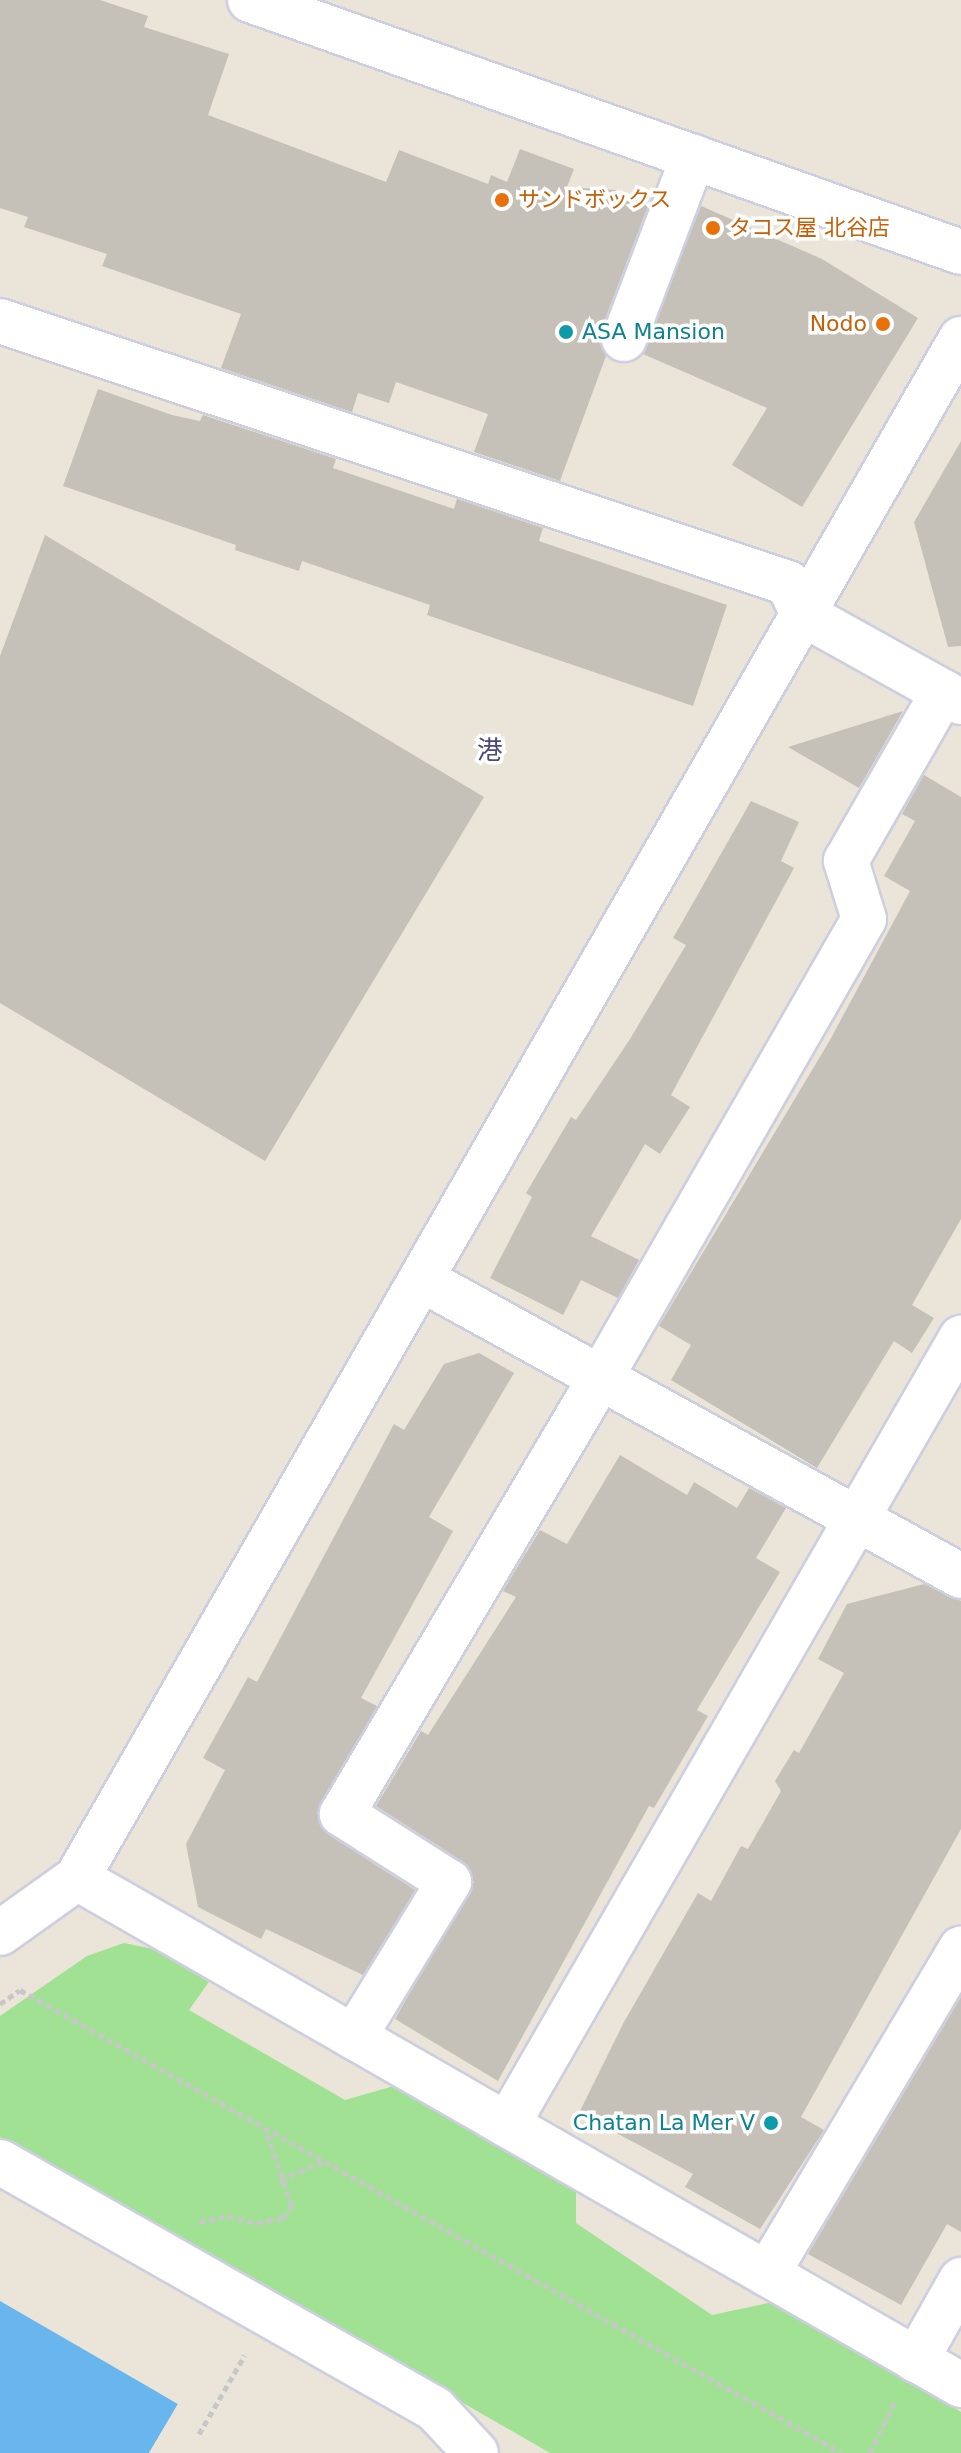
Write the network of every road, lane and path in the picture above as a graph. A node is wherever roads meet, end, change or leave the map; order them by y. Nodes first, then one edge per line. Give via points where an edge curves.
1 (250, 0) edge
2 (693, 157) junction
3 (961, 252) edge
4 (0, 321) edge
5 (624, 339) dead end
6 (961, 339) edge
7 (803, 614) junction
8 (952, 697) edge
9 (421, 1279) junction
10 (961, 1338) edge
11 (601, 1377) junction
12 (860, 1517) junction
13 (961, 1576) edge
14 (77, 1878) junction
15 (0, 1933) edge
16 (961, 1948) edge
17 (0, 2004) edge
18 (354, 2037) junction
19 (507, 2125) junction
20 (264, 2127) junction
21 (325, 2161) junction
22 (0, 2162) edge
23 (280, 2180) junction
24 (169, 2260) junction
25 (767, 2274) junction
26 (961, 2280) edge
27 (248, 2349) dead end
28 (916, 2360) junction
29 (961, 2385) edge
30 (199, 2434) dead end
31 (476, 2453) edge
32 (842, 2453) edge
33 (870, 2453) edge

1 - 2 street
2 - 3 street
2 - 5 street
4 - 7 street via 788,583
6 - 7 street
7 - 8 street
7 - 9 street
8 - 11 street via 846,861 864,919
9 - 11 street
9 - 14 street
10 - 12 street
11 - 12 street
11 - 18 street via 342,1814 449,1882
12 - 13 street
12 - 19 street
14 - 15 street
14 - 18 street
16 - 25 street
17 - 20 path via 20,1990
18 - 19 street
19 - 25 street
20 - 21 path
20 - 23 path
21 - 23 path
21 - 32 path
22 - 24 street
23 - 24 path via 292,2206 283,2218 257,2223 205,2217
24 - 31 street via 435,2409
25 - 28 street
26 - 28 street
27 - 30 path
28 - 29 street
28 - 33 path

